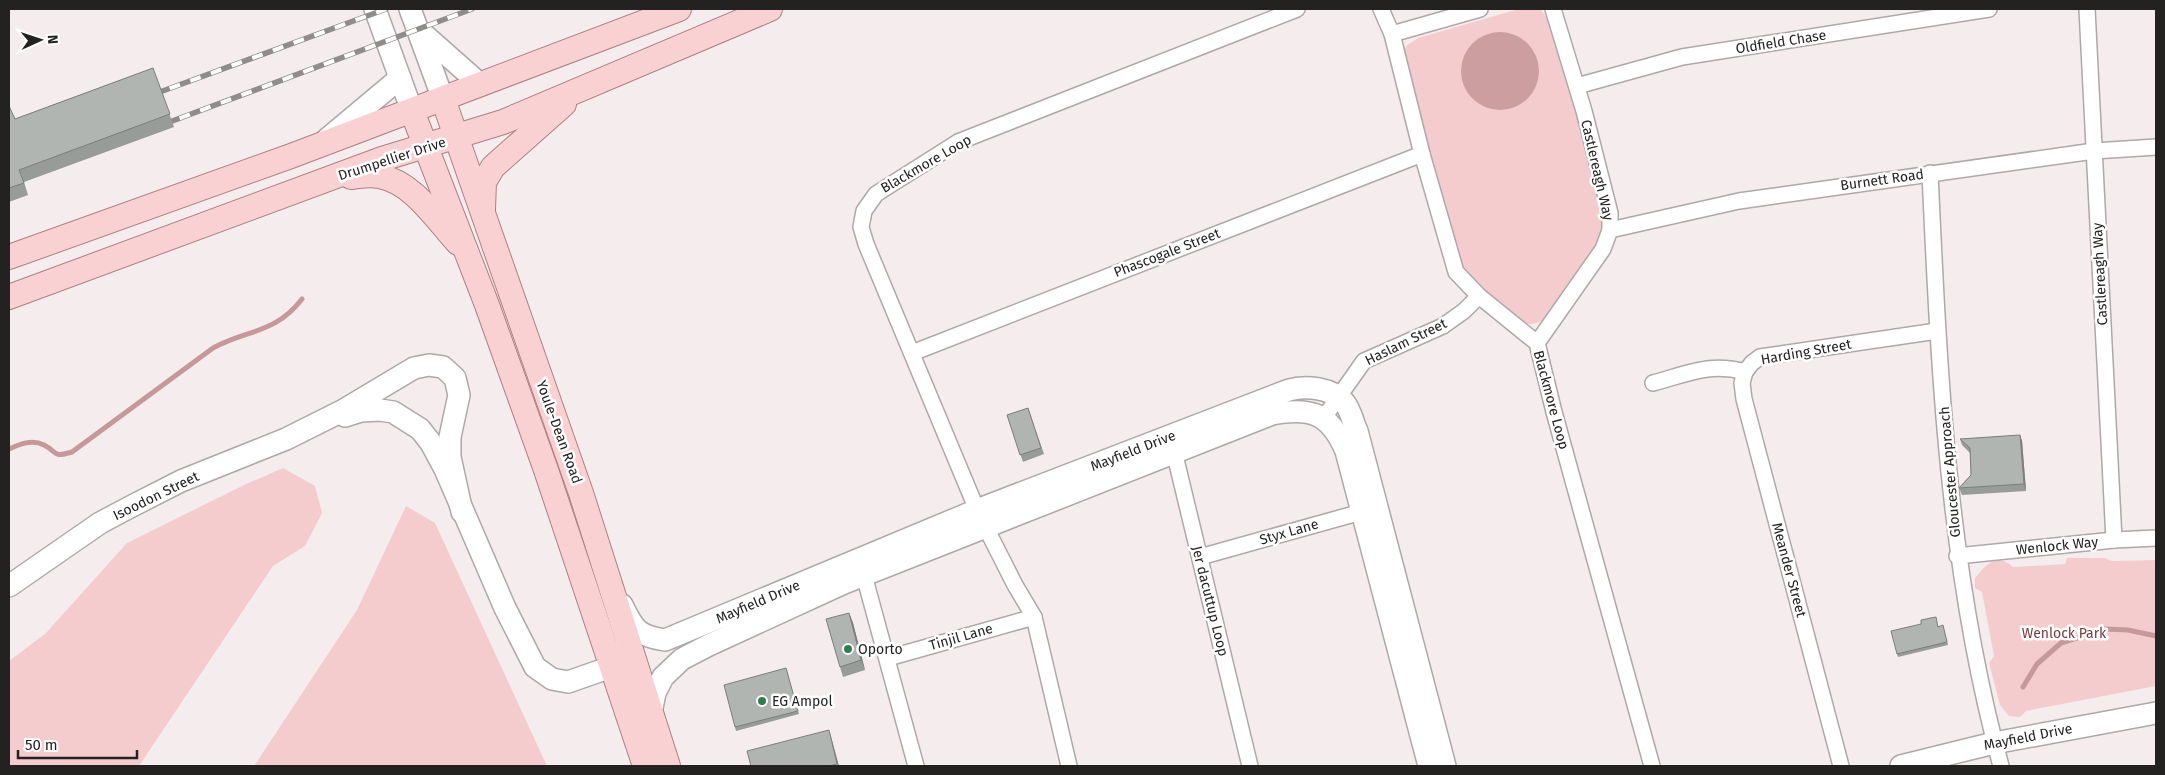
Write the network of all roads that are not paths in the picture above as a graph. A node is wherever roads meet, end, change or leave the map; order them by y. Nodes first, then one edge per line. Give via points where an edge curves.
1 (374, 9) edge
2 (410, 9) edge
3 (679, 9) edge
4 (770, 9) edge
5 (1297, 9) edge
6 (1381, 9) edge
7 (1480, 9) edge
8 (1553, 9) edge
9 (1989, 9) edge
10 (2087, 9) edge
11 (418, 29) junction
12 (1392, 34) junction
13 (400, 78) junction
14 (481, 85) junction
15 (1577, 86) junction
16 (583, 88) junction
17 (442, 100) junction
18 (412, 111) junction
19 (458, 138) junction
20 (320, 145) junction
21 (426, 147) junction
22 (2156, 147) edge
23 (2094, 151) junction
24 (1422, 154) junction
25 (1930, 173) junction
26 (327, 180) junction
27 (482, 214) junction
28 (1610, 230) junction
29 (468, 254) junction
30 (9, 257) edge
31 (1479, 296) junction
32 (9, 297) edge
33 (1937, 331) junction
34 (1536, 343) junction
35 (912, 353) junction
36 (1745, 372) junction
37 (1653, 383) dead end
38 (1337, 398) junction
39 (1323, 419) junction
40 (314, 425) junction
41 (1172, 445) junction
42 (1370, 509) junction
43 (462, 512) junction
44 (982, 519) junction
45 (2156, 538) edge
46 (2114, 540) junction
47 (1957, 556) junction
48 (1200, 557) junction
49 (861, 567) junction
50 (606, 569) junction
51 (9, 586) edge
52 (1034, 617) junction
53 (620, 620) junction
54 (888, 658) junction
55 (611, 667) junction
56 (651, 713) junction
57 (2156, 713) edge
58 (1994, 743) junction
59 (646, 766) edge
60 (668, 766) edge
61 (916, 766) edge
62 (1069, 766) edge
63 (1250, 766) edge
64 (1429, 766) edge
65 (1445, 766) edge
66 (1652, 766) edge
67 (1841, 766) edge
68 (1901, 766) edge
69 (2001, 766) edge

1 - 13 street
2 - 11 street
3 - 14 main road
4 - 16 main road, Drumpellier Drive
5 - 35 street, Blackmore Loop via 958,142 876,194 864,211 861,227
6 - 12 street, Blackmore Loop
7 - 12 street
8 - 15 street, Castlereagh Way
9 - 15 street, Oldfield Chase via 1682,57
10 - 23 street, Castlereagh Way
11 - 14 street
11 - 17 street
12 - 24 street, Blackmore Loop
13 - 18 street
13 - 20 street
14 - 17 main road
15 - 28 street, Castlereagh Way via 1610,213
16 - 19 main road, Drumpellier Drive
16 - 27 main road via 493,167 484,182
17 - 18 main road
17 - 19 main road, Youle-Dean Road
18 - 20 main road
18 - 21 main road, Youle-Dean Road
19 - 21 main road, Drumpellier Drive
19 - 27 main road, Youle-Dean Road
20 - 30 main road
21 - 26 main road, Drumpellier Drive via 382,159
21 - 29 main road, Youle-Dean Road
22 - 23 street, Burnett Road
23 - 25 street, Burnett Road
23 - 46 street, Castlereagh Way
24 - 31 street, Blackmore Loop via 1456,272
24 - 35 street, Phascogale Street
25 - 28 street, Burnett Road via 1739,201
25 - 33 street, Gloucester Approach
26 - 29 main road via 377,175 402,185
26 - 32 main road, Drumpellier Drive
27 - 50 main road, Youle-Dean Road
28 - 34 street, Castlereagh Way via 1603,248
29 - 55 main road, Youle-Dean Road via 546,470
31 - 34 street, Blackmore Loop
31 - 38 street, Haslam Street via 1464,312 1443,326 1364,361
33 - 36 street, Harding Street via 1760,357
33 - 47 street, Gloucester Approach
34 - 66 street, Blackmore Loop
35 - 44 street, Blackmore Loop
36 - 37 street, Harding Street via 1712,367
36 - 67 street, Meander Street via 1742,383 1744,399
38 - 39 street, Haslam Street
38 - 41 street, Mayfield Drive via 1320,389 1296,388
38 - 42 street, Mayfield Drive via 1344,402 1354,425
39 - 41 street, Mayfield Drive via 1311,412 1295,410
39 - 42 street, Mayfield Drive via 1335,430 1343,445
40 - 43 street, Isoodon Street via 361,411 380,410 402,416 420,429 431,443
40 - 43 street, Isoodon Street via 414,368 443,367 455,378 459,395 450,437 450,457
40 - 51 street, Isoodon Street via 132,506 100,523
41 - 44 street, Mayfield Drive
41 - 48 street, Jer dacuttup Loop
42 - 48 street, Styx Lane
42 - 64 street, Mayfield Drive
42 - 65 street, Mayfield Drive
43 - 55 street, Isoodon Street via 535,667 552,679 568,682
44 - 49 street, Mayfield Drive
44 - 52 street
45 - 46 street, Wenlock Way
46 - 47 street, Wenlock Way
47 - 58 street, Gloucester Approach
48 - 63 street, Jer dacuttup Loop
49 - 50 street, Mayfield Drive via 665,640 645,637 636,628
49 - 54 street
49 - 56 street, Mayfield Drive via 682,659 663,677 655,693
50 - 53 main road, Youle-Dean Road
52 - 54 street, Tinjil Lane
52 - 62 street
53 - 55 street via 620,651
53 - 56 main road, Youle-Dean Road
54 - 61 street
55 - 59 main road, Youle-Dean Road
56 - 60 main road, Youle-Dean Road
57 - 58 street, Mayfield Drive
58 - 68 street, Mayfield Drive
58 - 69 street, Gloucester Approach

